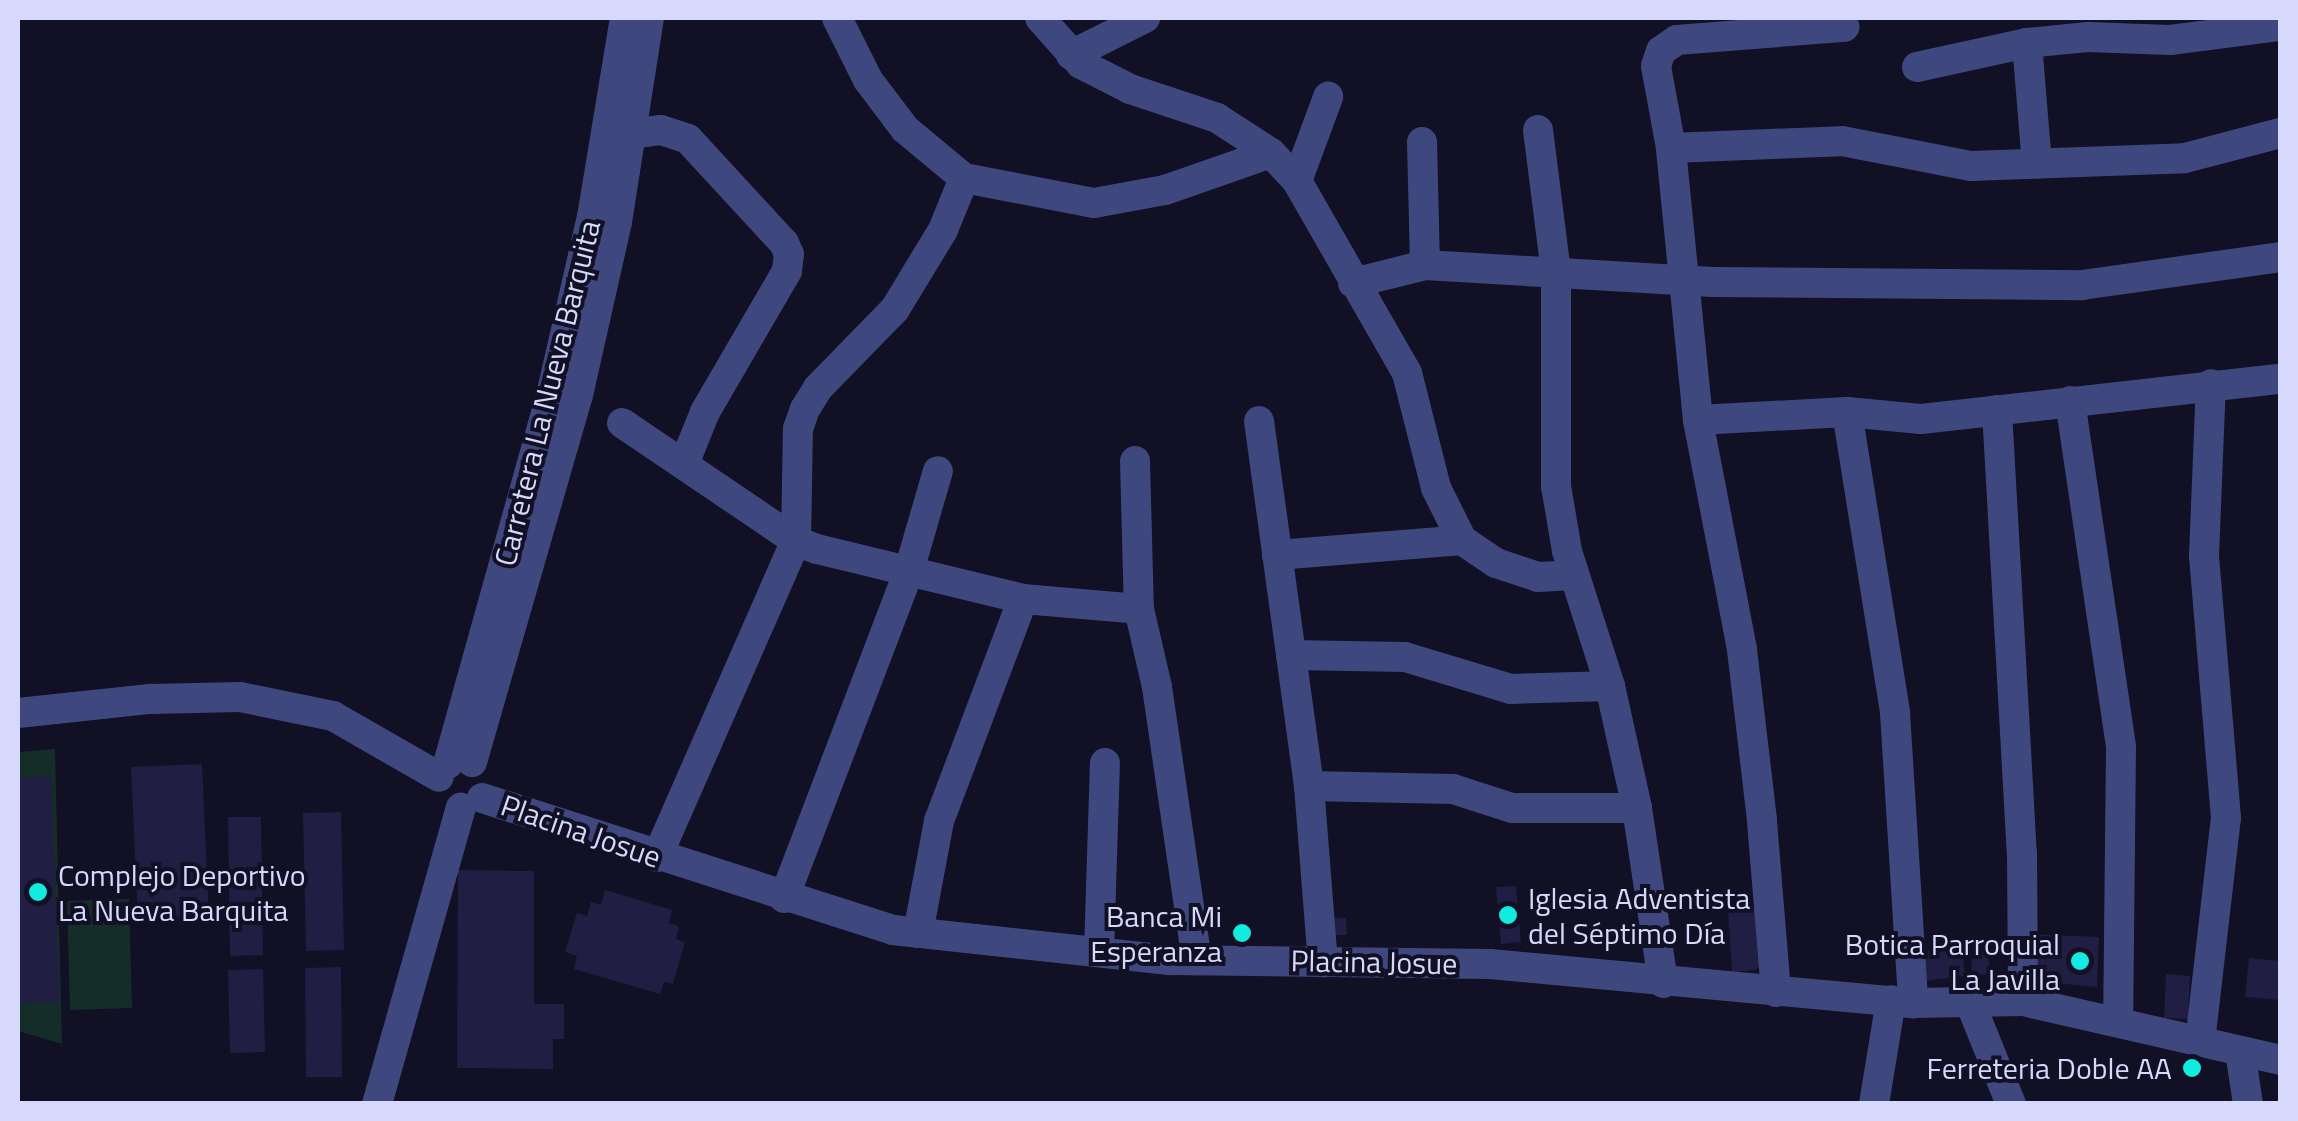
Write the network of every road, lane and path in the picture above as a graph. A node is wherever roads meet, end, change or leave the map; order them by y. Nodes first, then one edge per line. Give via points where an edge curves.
1 (837, 18) edge
2 (1040, 18) edge
3 (1986, 18) edge
4 (1125, 21) edge
5 (2271, 24) edge
6 (2084, 27) edge
7 (1844, 28) dead end
8 (2169, 29) edge
9 (636, 31) edge
10 (2027, 43) junction
11 (1995, 47) junction
12 (1071, 55) junction
13 (1916, 67) dead end
14 (1328, 97) dead end
15 (1538, 130) dead end
16 (2280, 133) edge
17 (632, 134) junction
18 (1422, 142) dead end
19 (1671, 148) junction
20 (1271, 152) junction
21 (2036, 164) junction
22 (964, 178) junction
23 (1297, 181) junction
24 (2280, 257) edge
25 (1425, 265) junction
26 (1556, 272) junction
27 (1683, 279) junction
28 (1353, 283) junction
29 (2280, 379) edge
30 (2211, 384) junction
31 (2070, 401) junction
32 (1998, 410) junction
33 (1847, 412) junction
34 (1698, 420) junction
35 (1259, 421) dead end
36 (622, 423) dead end
37 (1134, 461) dead end
38 (684, 464) junction
39 (938, 471) dead end
40 (1462, 540) junction
41 (796, 541) junction
42 (1277, 555) junction
43 (908, 574) junction
44 (1574, 575) junction
45 (1023, 599) junction
46 (1139, 609) junction
47 (1291, 655) junction
48 (1610, 686) junction
49 (18, 713) edge
50 (1105, 763) dead end
51 (453, 768) junction
52 (1309, 786) junction
53 (471, 803) junction
54 (1637, 808) junction
55 (657, 857) junction
56 (784, 898) junction
57 (918, 933) junction
58 (1099, 952) junction
59 (1197, 960) junction
60 (1322, 962) junction
61 (1662, 982) junction
62 (1776, 992) junction
63 (1969, 1000) junction
64 (2023, 1001) junction
65 (1902, 1002) junction
66 (2118, 1022) junction
67 (2200, 1042) junction
68 (2240, 1051) junction
69 (2280, 1060) edge
70 (377, 1104) edge
71 (1874, 1104) edge
72 (2011, 1104) edge
73 (2248, 1104) edge

1 - 22 street via 868,80 904,129
2 - 12 street
3 - 11 street
4 - 12 street
5 - 8 street
6 - 8 street
6 - 10 street
7 - 19 street via 1677,40 1661,51 1656,66
9 - 17 street, Carretera La Nueva Barquita
9 - 51 street, Carretera La Nueva Barquita via 552,391
10 - 11 street
10 - 21 street
11 - 13 street
12 - 20 street via 1130,89 1217,118
14 - 23 street
15 - 26 street
16 - 21 street via 2184,158
17 - 38 street via 661,130 688,139 789,254 787,271 705,412
17 - 51 street, Carretera La Nueva Barquita via 578,395
18 - 25 street
19 - 21 street via 1842,140 1972,166
19 - 27 street
20 - 22 street via 1165,190 1094,203
20 - 23 street
22 - 41 street via 943,230 896,309 805,408 798,429
23 - 28 street
24 - 27 street via 2082,285
25 - 26 street
25 - 28 street
26 - 27 street
26 - 44 street via 1556,486
27 - 34 street
28 - 40 street via 1407,374 1436,488
29 - 30 street
30 - 31 street
30 - 67 street via 2204,556 2226,818
31 - 32 street
31 - 66 street via 2121,747
32 - 33 street via 1922,419
32 - 64 street via 2022,834
33 - 34 street
33 - 65 street via 1895,713
34 - 62 street via 1742,649
35 - 42 street
36 - 38 street
37 - 46 street
38 - 41 street
39 - 43 street
40 - 42 street
40 - 44 street via 1496,563 1538,577
41 - 43 street
41 - 55 street
42 - 47 street
43 - 45 street
43 - 56 street
44 - 48 street
45 - 46 street
45 - 57 street via 939,821
46 - 59 street via 1157,687
47 - 48 street via 1405,657 1511,689
47 - 52 street
48 - 54 street
49 - 51 street via 150,699 240,698 333,716
50 - 58 street
51 - 53 street via 442,798
51 - 53 street via 483,774
52 - 54 street via 1453,789 1512,808
52 - 60 street
53 - 55 street, Placina Josue
53 - 70 street
54 - 61 street
55 - 56 street, Placina Josue
56 - 57 street, Placina Josue
57 - 58 street, Placina Josue
58 - 59 street, Placina Josue
59 - 60 street, Placina Josue
60 - 61 street, Placina Josue via 1490,964
61 - 62 street, Placina Josue
62 - 65 street, Placina Josue
63 - 64 street, Placina Josue
63 - 65 street, Placina Josue
63 - 72 street
64 - 66 street, Placina Josue
65 - 71 street
66 - 67 street, Placina Josue
67 - 68 street, Placina Josue
68 - 69 street, Placina Josue
68 - 73 street

